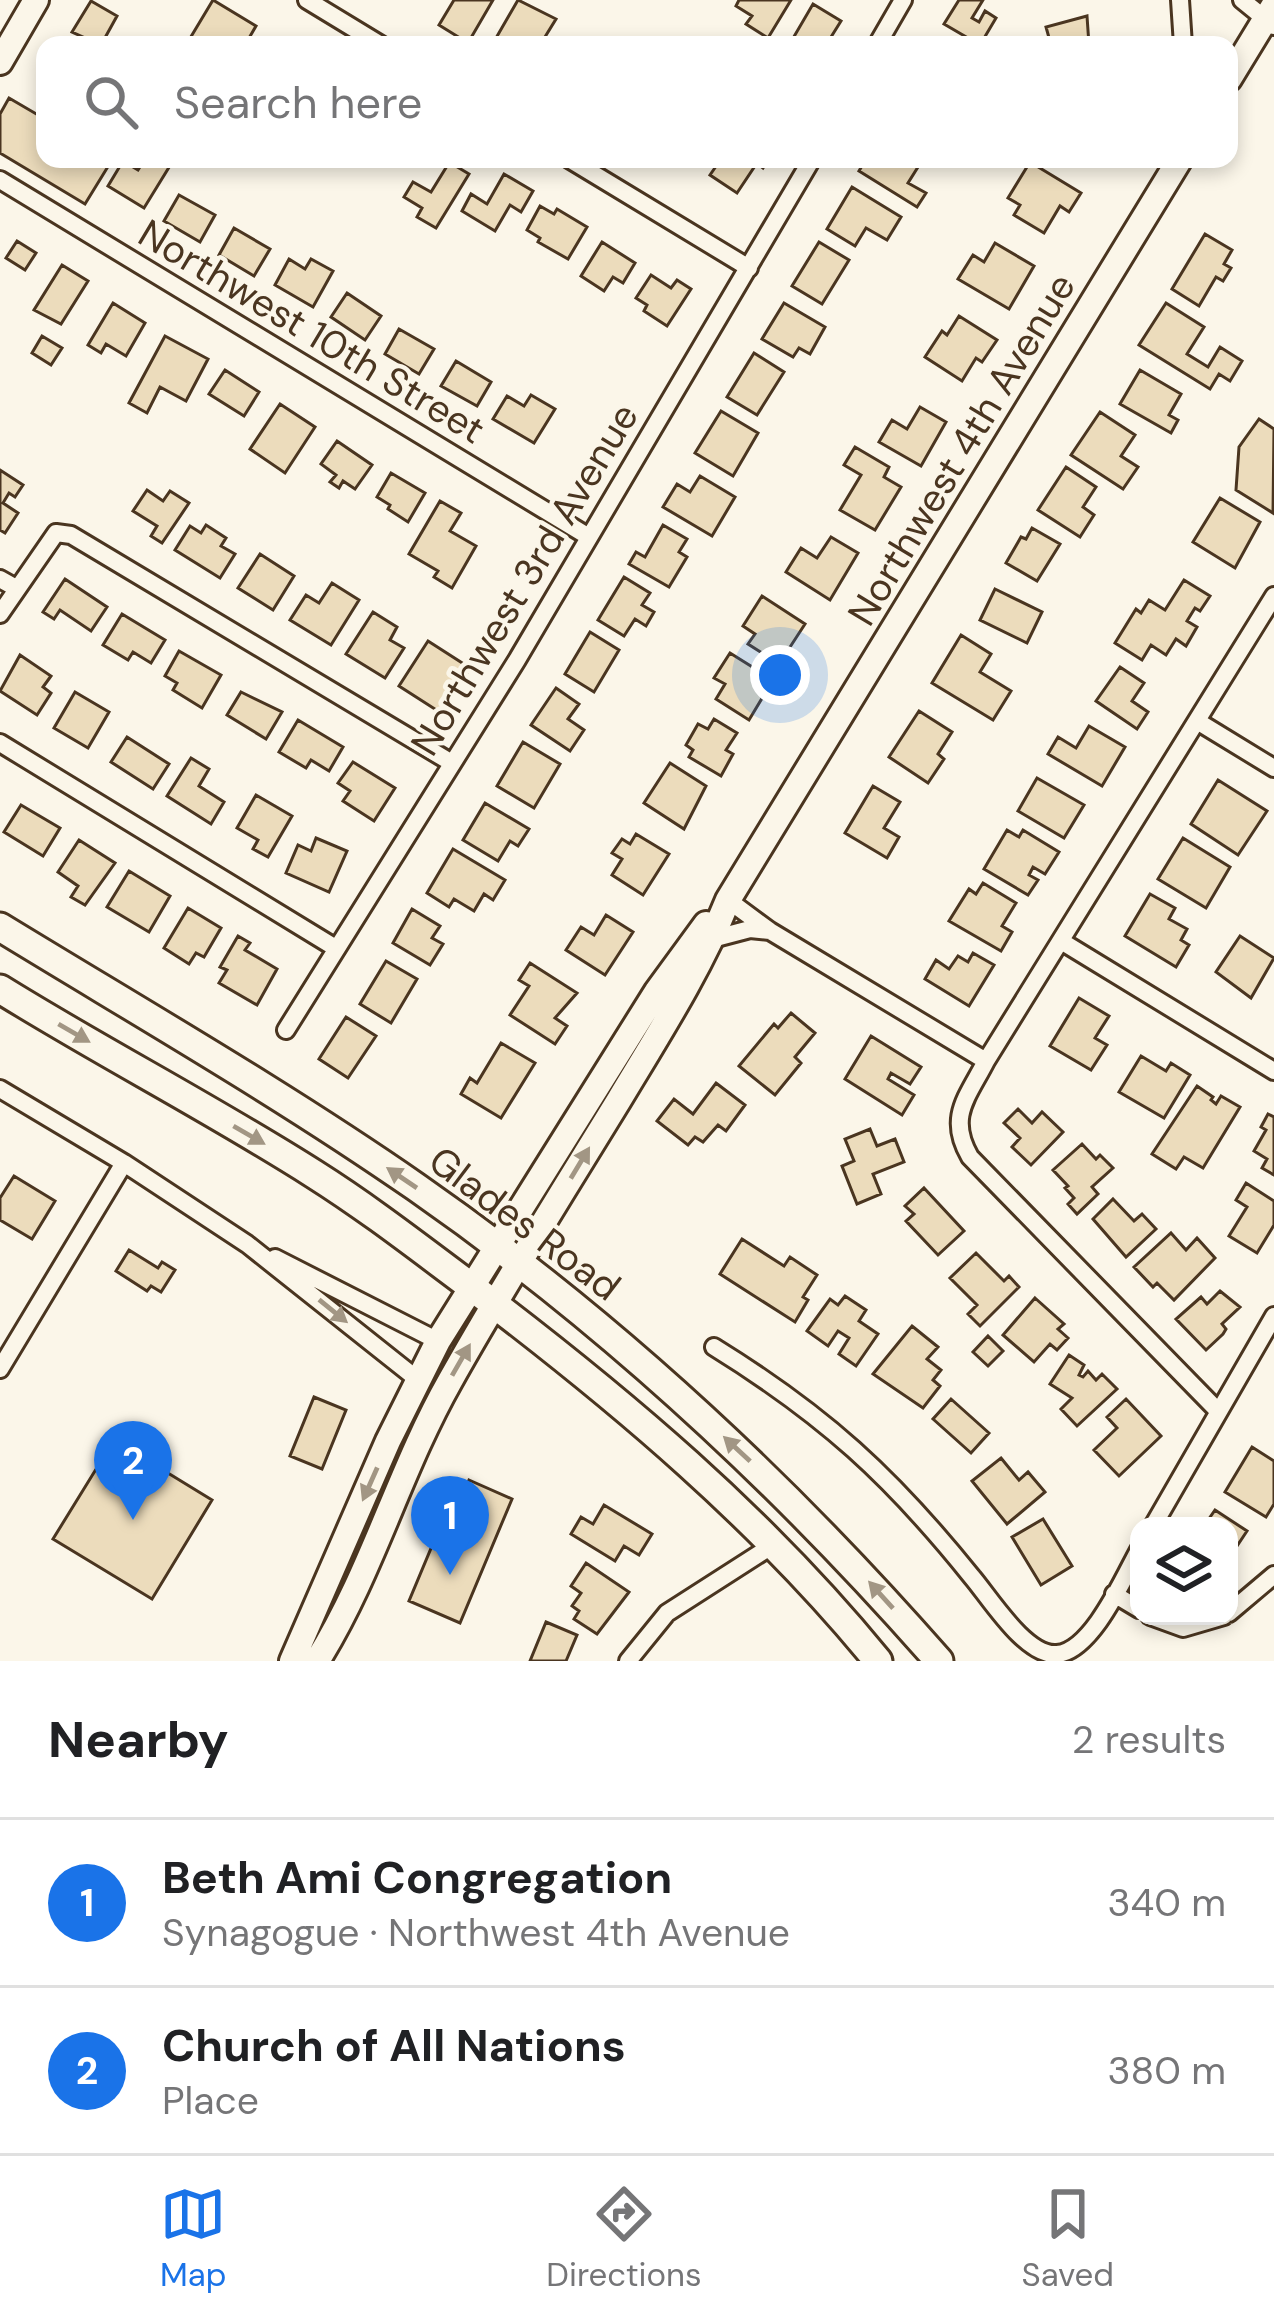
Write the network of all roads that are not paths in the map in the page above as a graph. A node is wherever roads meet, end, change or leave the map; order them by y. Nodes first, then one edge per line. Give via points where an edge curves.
1 (37, 0) edge
2 (307, 0) edge
3 (903, 0) edge
4 (1180, 0) edge
5 (1242, 0) edge
6 (1271, 17) edge
7 (366, 36) edge
8 (882, 36) edge
9 (1183, 36) edge
10 (0, 62) edge
11 (1238, 66) edge
12 (584, 168) edge
13 (807, 168) edge
14 (1175, 168) edge
15 (0, 180) edge
16 (749, 268) junction
17 (589, 538) junction
18 (8, 583) edge
19 (1274, 596) edge
20 (0, 614) edge
21 (1197, 721) junction
22 (0, 743) edge
23 (452, 763) junction
24 (1274, 768) edge
25 (728, 900) junction
26 (0, 927) edge
27 (770, 931) junction
28 (712, 939) junction
29 (1061, 941) junction
30 (334, 947) junction
31 (0, 988) edge
32 (286, 1030) dead end
33 (986, 1061) junction
34 (1274, 1071) edge
35 (0, 1089) edge
36 (124, 1162) junction
37 (247, 1244) junction
38 (508, 1255) junction
39 (470, 1286) junction
40 (494, 1304) junction
41 (1274, 1316) edge
42 (438, 1340) junction
43 (714, 1348) dead end
44 (0, 1369) edge
45 (417, 1379) junction
46 (1218, 1411) junction
47 (1158, 1517) edge
48 (773, 1545) junction
49 (1130, 1566) edge
50 (1274, 1575) edge
51 (1114, 1594) junction
52 (1130, 1604) edge
53 (1238, 1604) edge
54 (292, 1661) edge
55 (317, 1661) edge
56 (628, 1661) edge
57 (878, 1661) edge
58 (939, 1661) edge

1 - 10 street
2 - 7 street
3 - 8 street
4 - 9 street
5 - 6 street
6 - 11 street
12 - 16 street
13 - 16 street, Northwest 3rd Avenue
14 - 25 street, Northwest 4th Avenue
15 - 17 street, Northwest 10th Street
16 - 17 street, Northwest 3rd Avenue
17 - 23 street, Northwest 3rd Avenue
18 - 20 street
18 - 23 street via 56,533 71,535
19 - 21 street
21 - 24 street
21 - 29 street
22 - 30 street
23 - 30 street, Northwest 3rd Avenue
25 - 27 street
25 - 28 street, Northwest 4th Avenue
25 - 38 street, Northwest 4th Avenue via 657,991
38 -> 26 main road, Glades Road via 340,1136
27 - 28 street
27 - 33 street
38 -> 28 street, Northwest 4th Avenue
29 - 33 street
29 - 34 street
30 - 32 street, Northwest 3rd Avenue
31 -> 39 main road, Glades Road via 314,1173
33 - 46 street via 957,1118 970,1157
35 - 36 street
36 - 37 street
36 - 44 street
37 - 42 street
37 -> 45 street
38 - 39 street, Northwest 4th Avenue
38 - 40 street, Northwest 4th Avenue
58 -> 38 main road, Glades Road via 744,1455
39 - 40 main road, Glades Road
39 - 42 street, Northwest 4th Avenue
40 - 48 main road, Glades Road via 633,1414
55 -> 40 street, Northwest 4th Avenue
41 - 46 street
42 - 45 street, Northwest 4th Avenue
43 - 51 street via 838,1432 1045,1654 1079,1646
45 -> 54 street, Northwest 4th Avenue
46 - 47 street
48 - 56 street via 667,1613
48 - 57 main road, Glades Road
49 - 51 street
50 - 53 street
51 - 52 street

